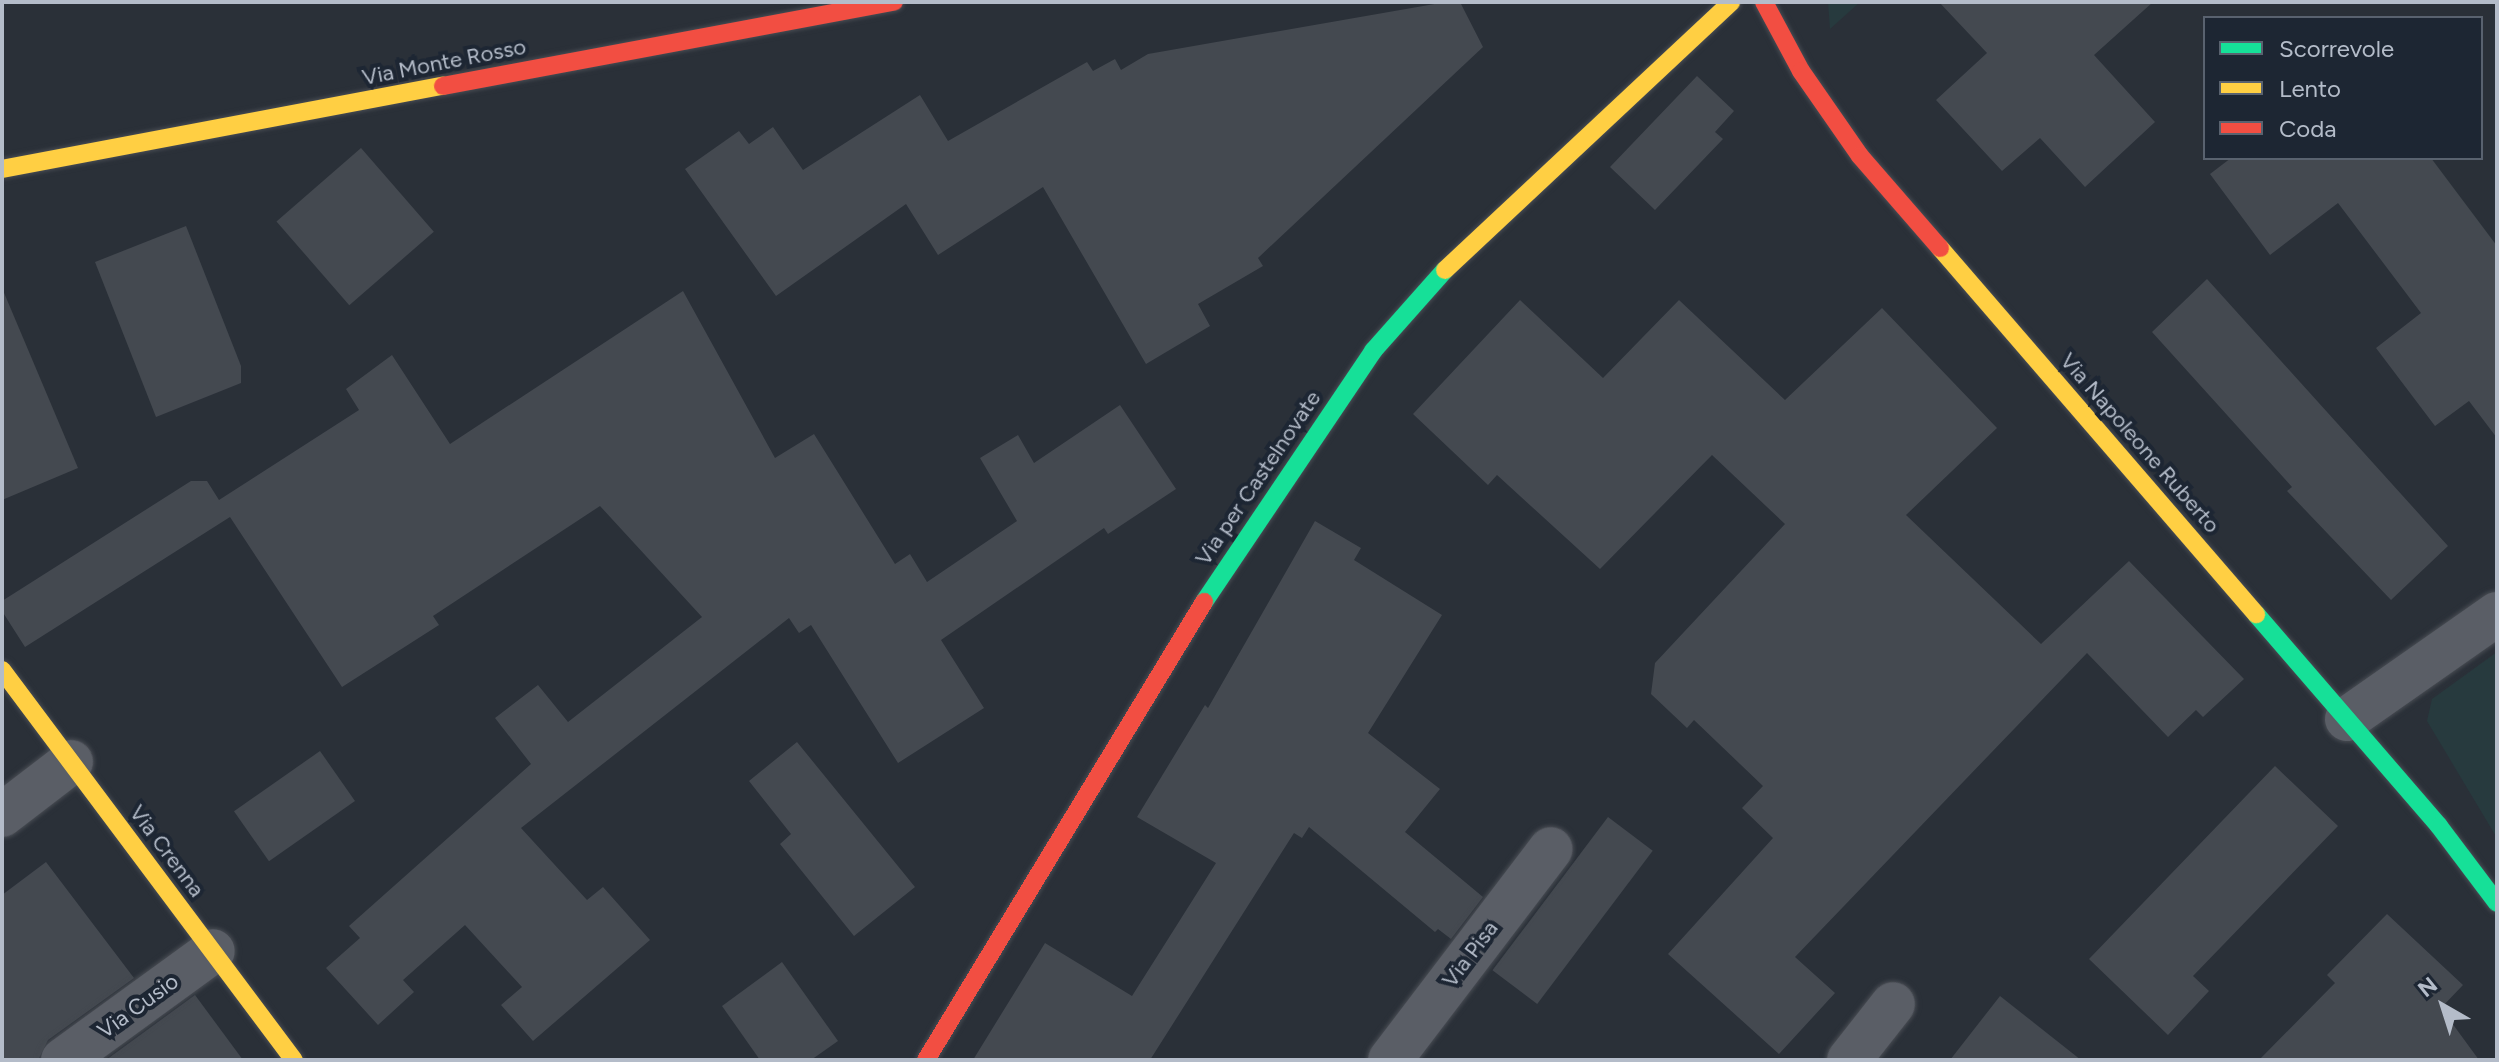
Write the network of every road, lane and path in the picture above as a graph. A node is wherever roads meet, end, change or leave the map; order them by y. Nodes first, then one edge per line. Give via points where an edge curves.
1 (894, 2) edge
2 (1731, 2) edge
3 (1764, 2) edge
4 (2, 169) edge
5 (2497, 614) edge
6 (2, 670) edge
7 (2347, 719) junction
8 (71, 762) junction
9 (2, 815) edge
10 (1551, 849) dead end
11 (2497, 903) edge
12 (213, 951) junction
13 (1893, 1004) dead end
14 (63, 1060) edge
15 (294, 1060) edge
16 (926, 1060) edge
17 (1390, 1060) edge
18 (1849, 1060) edge

1 - 4 street, Via Monte Rosso
2 - 16 street, Via per Castelnovate via 1457,257 1373,351 1180,638
3 - 7 street, Via Napoleone Ruberto via 1801,71 1860,156
5 - 7 street
6 - 8 street, Via Crenna
7 - 11 street, Via Napoleone Ruberto
8 - 9 street
8 - 12 street, Via Crenna
10 - 17 street, Via Pisa
12 - 14 street, Via Cusio
12 - 15 street, Via Crenna
13 - 18 street

